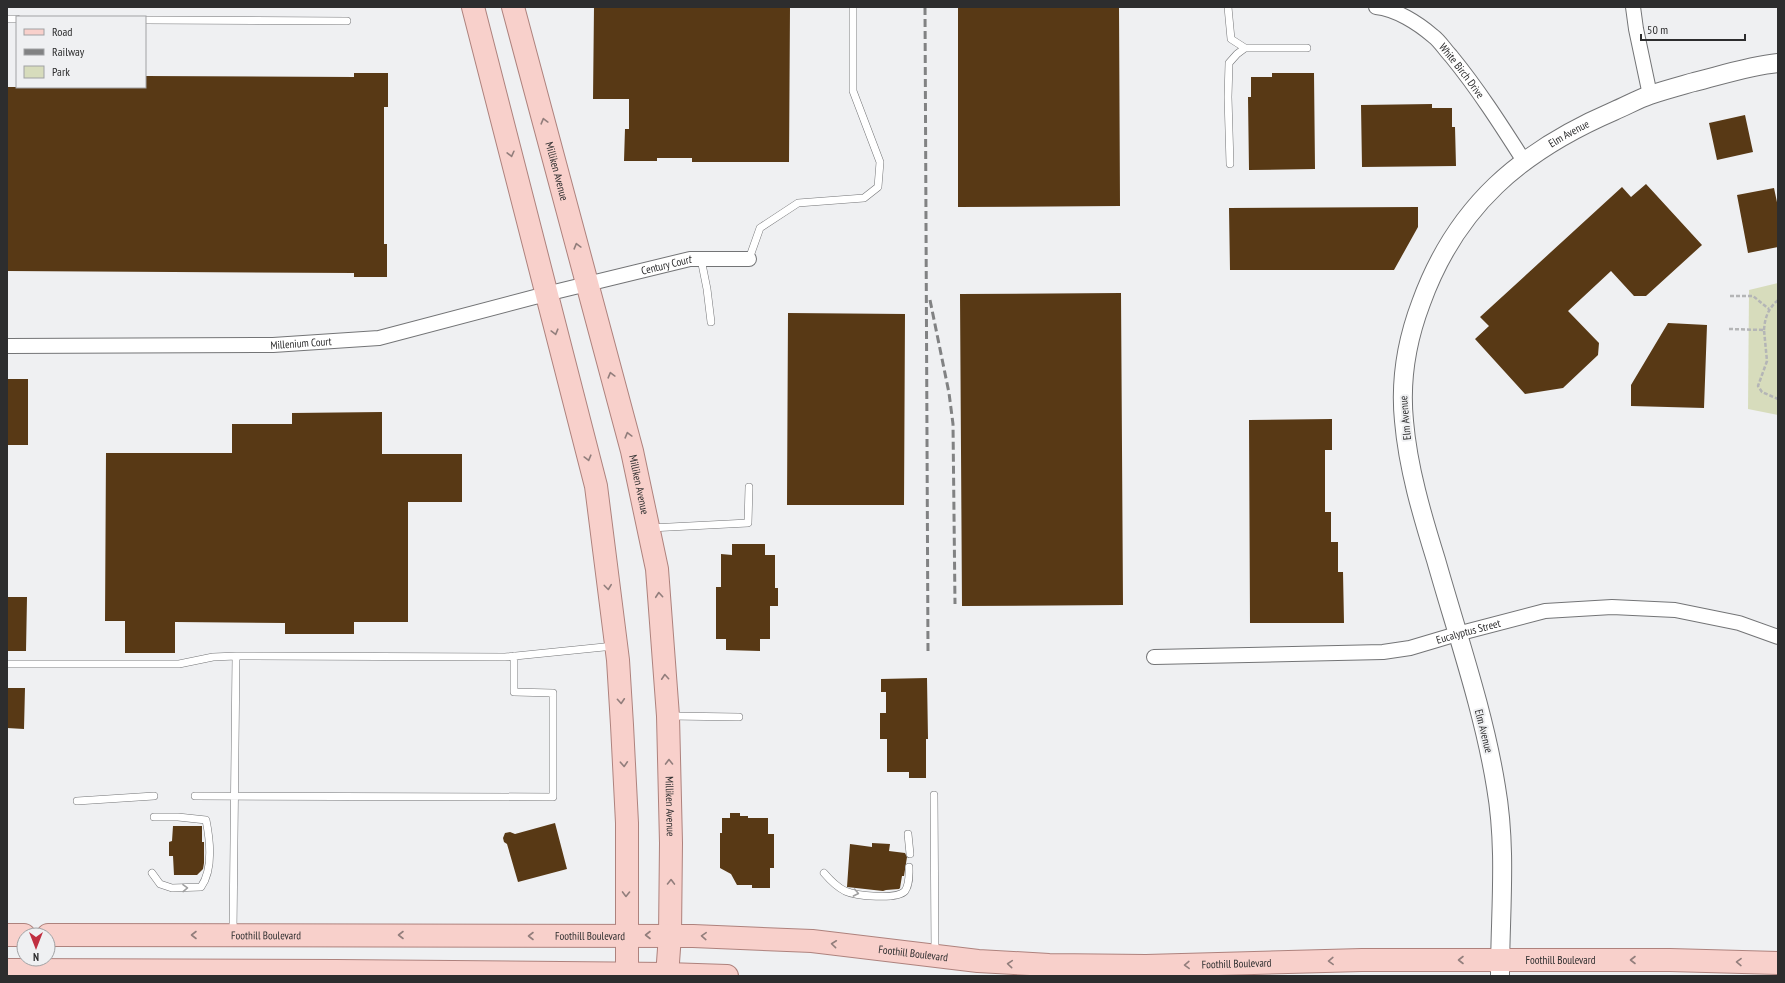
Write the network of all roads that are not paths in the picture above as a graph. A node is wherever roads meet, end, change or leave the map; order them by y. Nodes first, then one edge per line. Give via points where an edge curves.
1 (473, 7) edge
2 (513, 7) edge
3 (853, 7) edge
4 (1228, 7) edge
5 (1376, 7) edge
6 (1633, 7) edge
7 (146, 20) edge
8 (347, 21) dead end
9 (1245, 48) junction
10 (1307, 48) dead end
11 (1778, 63) edge
12 (1650, 95) junction
13 (1524, 161) junction
14 (1230, 164) dead end
15 (701, 259) junction
16 (748, 259) joint
17 (587, 284) junction
18 (546, 294) junction
19 (711, 322) dead end
20 (7, 346) edge
21 (750, 487) dead end
22 (648, 528) junction
23 (1457, 634) junction
24 (1778, 637) edge
25 (616, 646) junction
26 (236, 656) junction
27 (514, 656) junction
28 (1154, 657) dead end
29 (7, 664) edge
30 (668, 716) junction
31 (739, 717) dead end
32 (934, 795) dead end
33 (154, 796) dead end
34 (195, 796) dead end
35 (234, 796) junction
36 (77, 801) dead end
37 (154, 818) dead end
38 (908, 834) dead end
39 (910, 854) dead end
40 (909, 867) dead end
41 (152, 873) dead end
42 (824, 873) dead end
43 (56, 935) edge
44 (233, 935) junction
45 (626, 935) junction
46 (670, 935) junction
47 (935, 955) junction
48 (1778, 963) edge
49 (1500, 968) edge
50 (7, 970) edge
51 (626, 975) edge
52 (667, 975) edge
53 (727, 976) edge

1 -> 18 main road
17 -> 2 main road, Milliken Avenue
3 - 16 lane via 853,91 880,162 878,187 864,198 798,203 760,228
4 - 9 lane via 1231,39
5 - 13 street, White Birch Drive via 1384,8 1413,22 1434,36 1465,74
6 - 12 street
7 - 8 lane
9 - 10 lane
9 - 14 lane via 1229,64
11 - 12 street, Elm Avenue via 1753,66
12 - 13 street, Elm Avenue via 1584,124
13 - 23 street, Elm Avenue via 1501,180 1468,215 1442,254 1417,313 1406,360 1402,392 1408,449 1420,508
15 - 16 street, Century Court
15 - 17 street, Century Court via 690,259
15 - 19 lane
17 - 18 street, Millenium Court
22 -> 17 main road, Milliken Avenue via 632,451
18 - 20 street, Millenium Court via 379,338 273,345
18 -> 25 main road via 596,486
21 - 22 lane via 748,523
30 -> 22 main road, Milliken Avenue via 657,569
23 - 24 street, Eucalyptus Street via 1545,611 1612,607 1675,610 1739,624
23 - 28 street, Eucalyptus Street via 1410,648 1383,652
23 - 49 street, Elm Avenue via 1488,743 1497,790 1502,842
25 - 27 lane
25 -> 45 main road via 627,823
26 - 27 lane
26 - 29 lane via 213,657 179,664
26 - 35 lane
27 - 35 lane via 514,692 553,693 553,797
30 - 31 lane
46 -> 30 main road, Milliken Avenue
32 - 47 lane
33 - 36 lane
34 - 35 lane
35 - 44 lane
41 -> 37 lane via 160,884 172,888 201,887 206,880 209,867 206,820
38 - 39 lane
42 -> 40 lane via 846,891 896,896 905,891
44 -> 43 main road, Foothill Boulevard
45 -> 44 main road, Foothill Boulevard
46 -> 45 main road, Foothill Boulevard
45 - 51 main road
47 -> 46 main road, Foothill Boulevard via 812,941
46 - 52 main road, Milliken Avenue
49 -> 47 main road, Foothill Boulevard via 1362,960 1146,966 1024,965
48 -> 49 main road, Foothill Boulevard via 1670,960
50 - 51 main road
51 - 52 main road
52 - 53 main road

